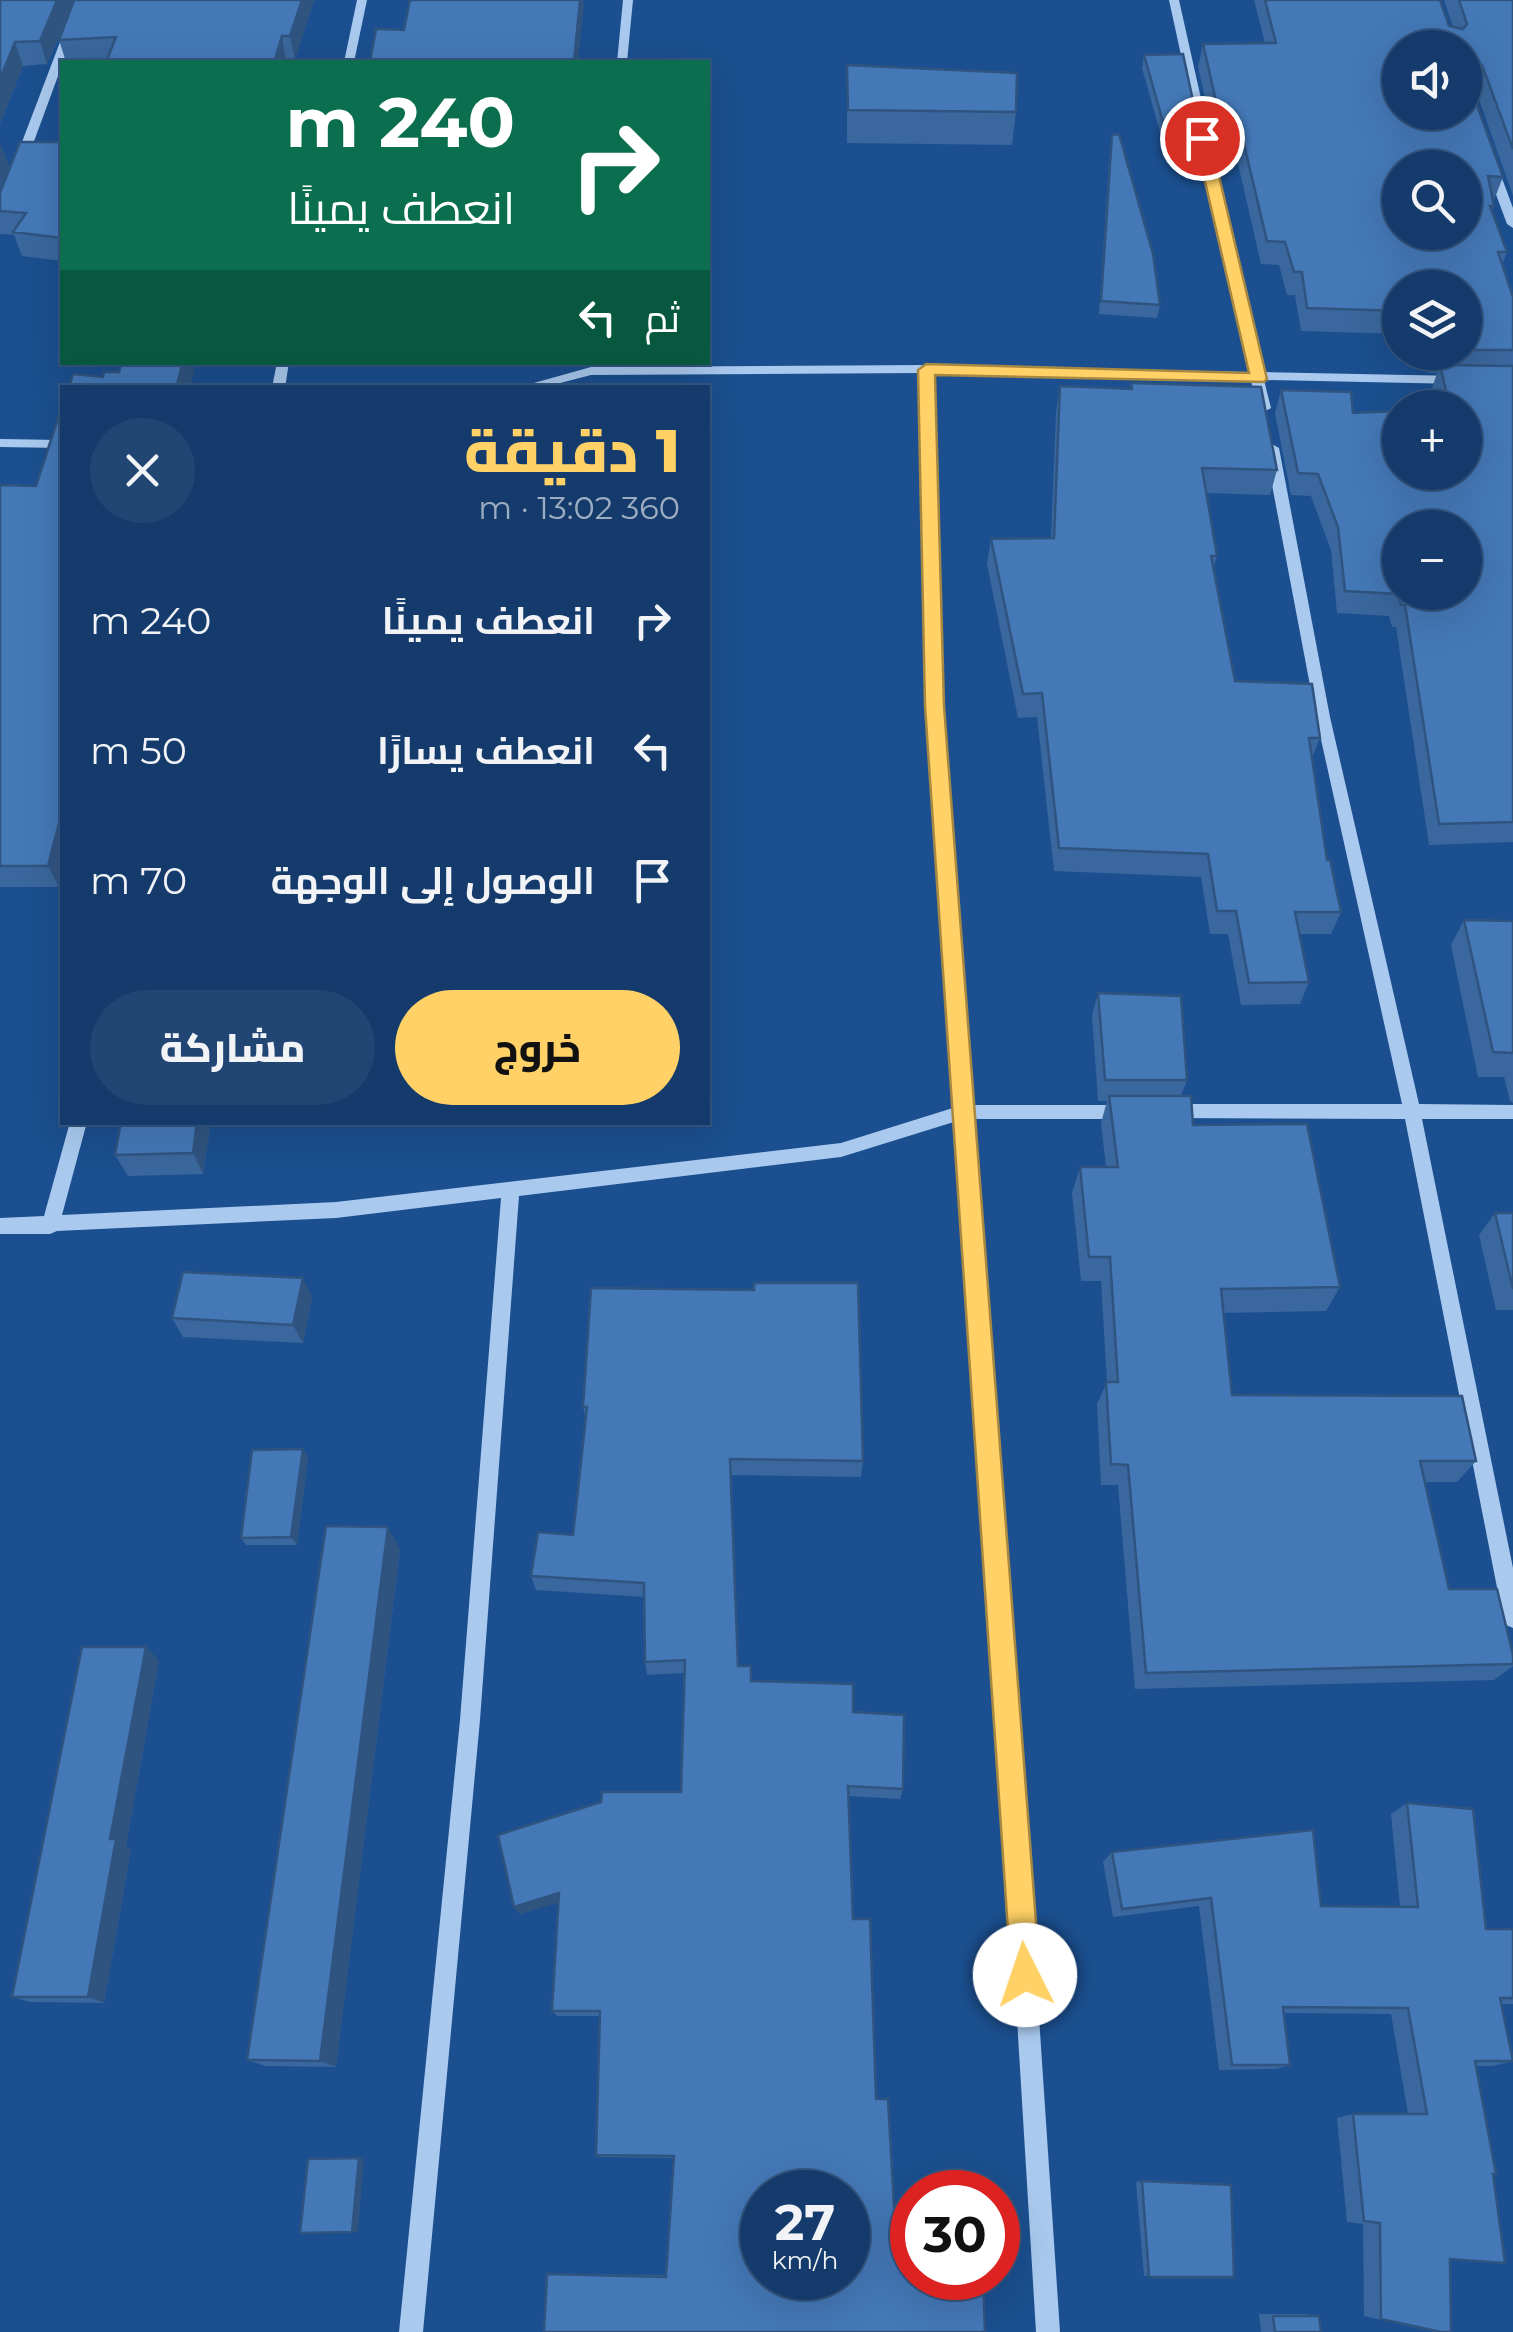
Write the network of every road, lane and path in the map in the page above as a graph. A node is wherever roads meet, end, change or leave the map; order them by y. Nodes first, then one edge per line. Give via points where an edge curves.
1 (82, 0) edge
2 (362, 0) edge
3 (628, 0) edge
4 (1174, 0) edge
5 (349, 60) edge
6 (622, 60) edge
7 (1486, 150) edge
8 (12, 183) edge
9 (1513, 224) edge
10 (592, 367) edge
11 (926, 370) junction
12 (1258, 379) junction
13 (1474, 380) edge
14 (532, 385) edge
15 (1266, 416) edge
16 (1269, 435) edge
17 (0, 443) edge
18 (60, 444) edge
19 (1412, 1111) junction
20 (962, 1112) junction
21 (1138, 1112) edge
22 (1158, 1112) edge
23 (1513, 1112) edge
24 (78, 1125) edge
25 (510, 1192) junction
26 (0, 1226) edge
27 (50, 1226) junction
28 (1513, 1618) edge
29 (412, 2332) edge
30 (1048, 2332) edge

1 - 8 street
2 - 5 street
3 - 6 street
4 - 12 street
7 - 9 street
10 - 11 street
10 - 14 street
11 - 12 street
11 - 20 street via 935,706
12 - 13 street
12 - 15 street
16 - 19 street via 1323,717
17 - 18 street
19 - 22 street
19 - 23 street
19 - 28 street
20 - 21 street
20 - 25 street via 841,1150
20 - 30 street
24 - 27 street
25 - 27 street via 336,1210
25 - 29 street via 470,1720
26 - 27 street

